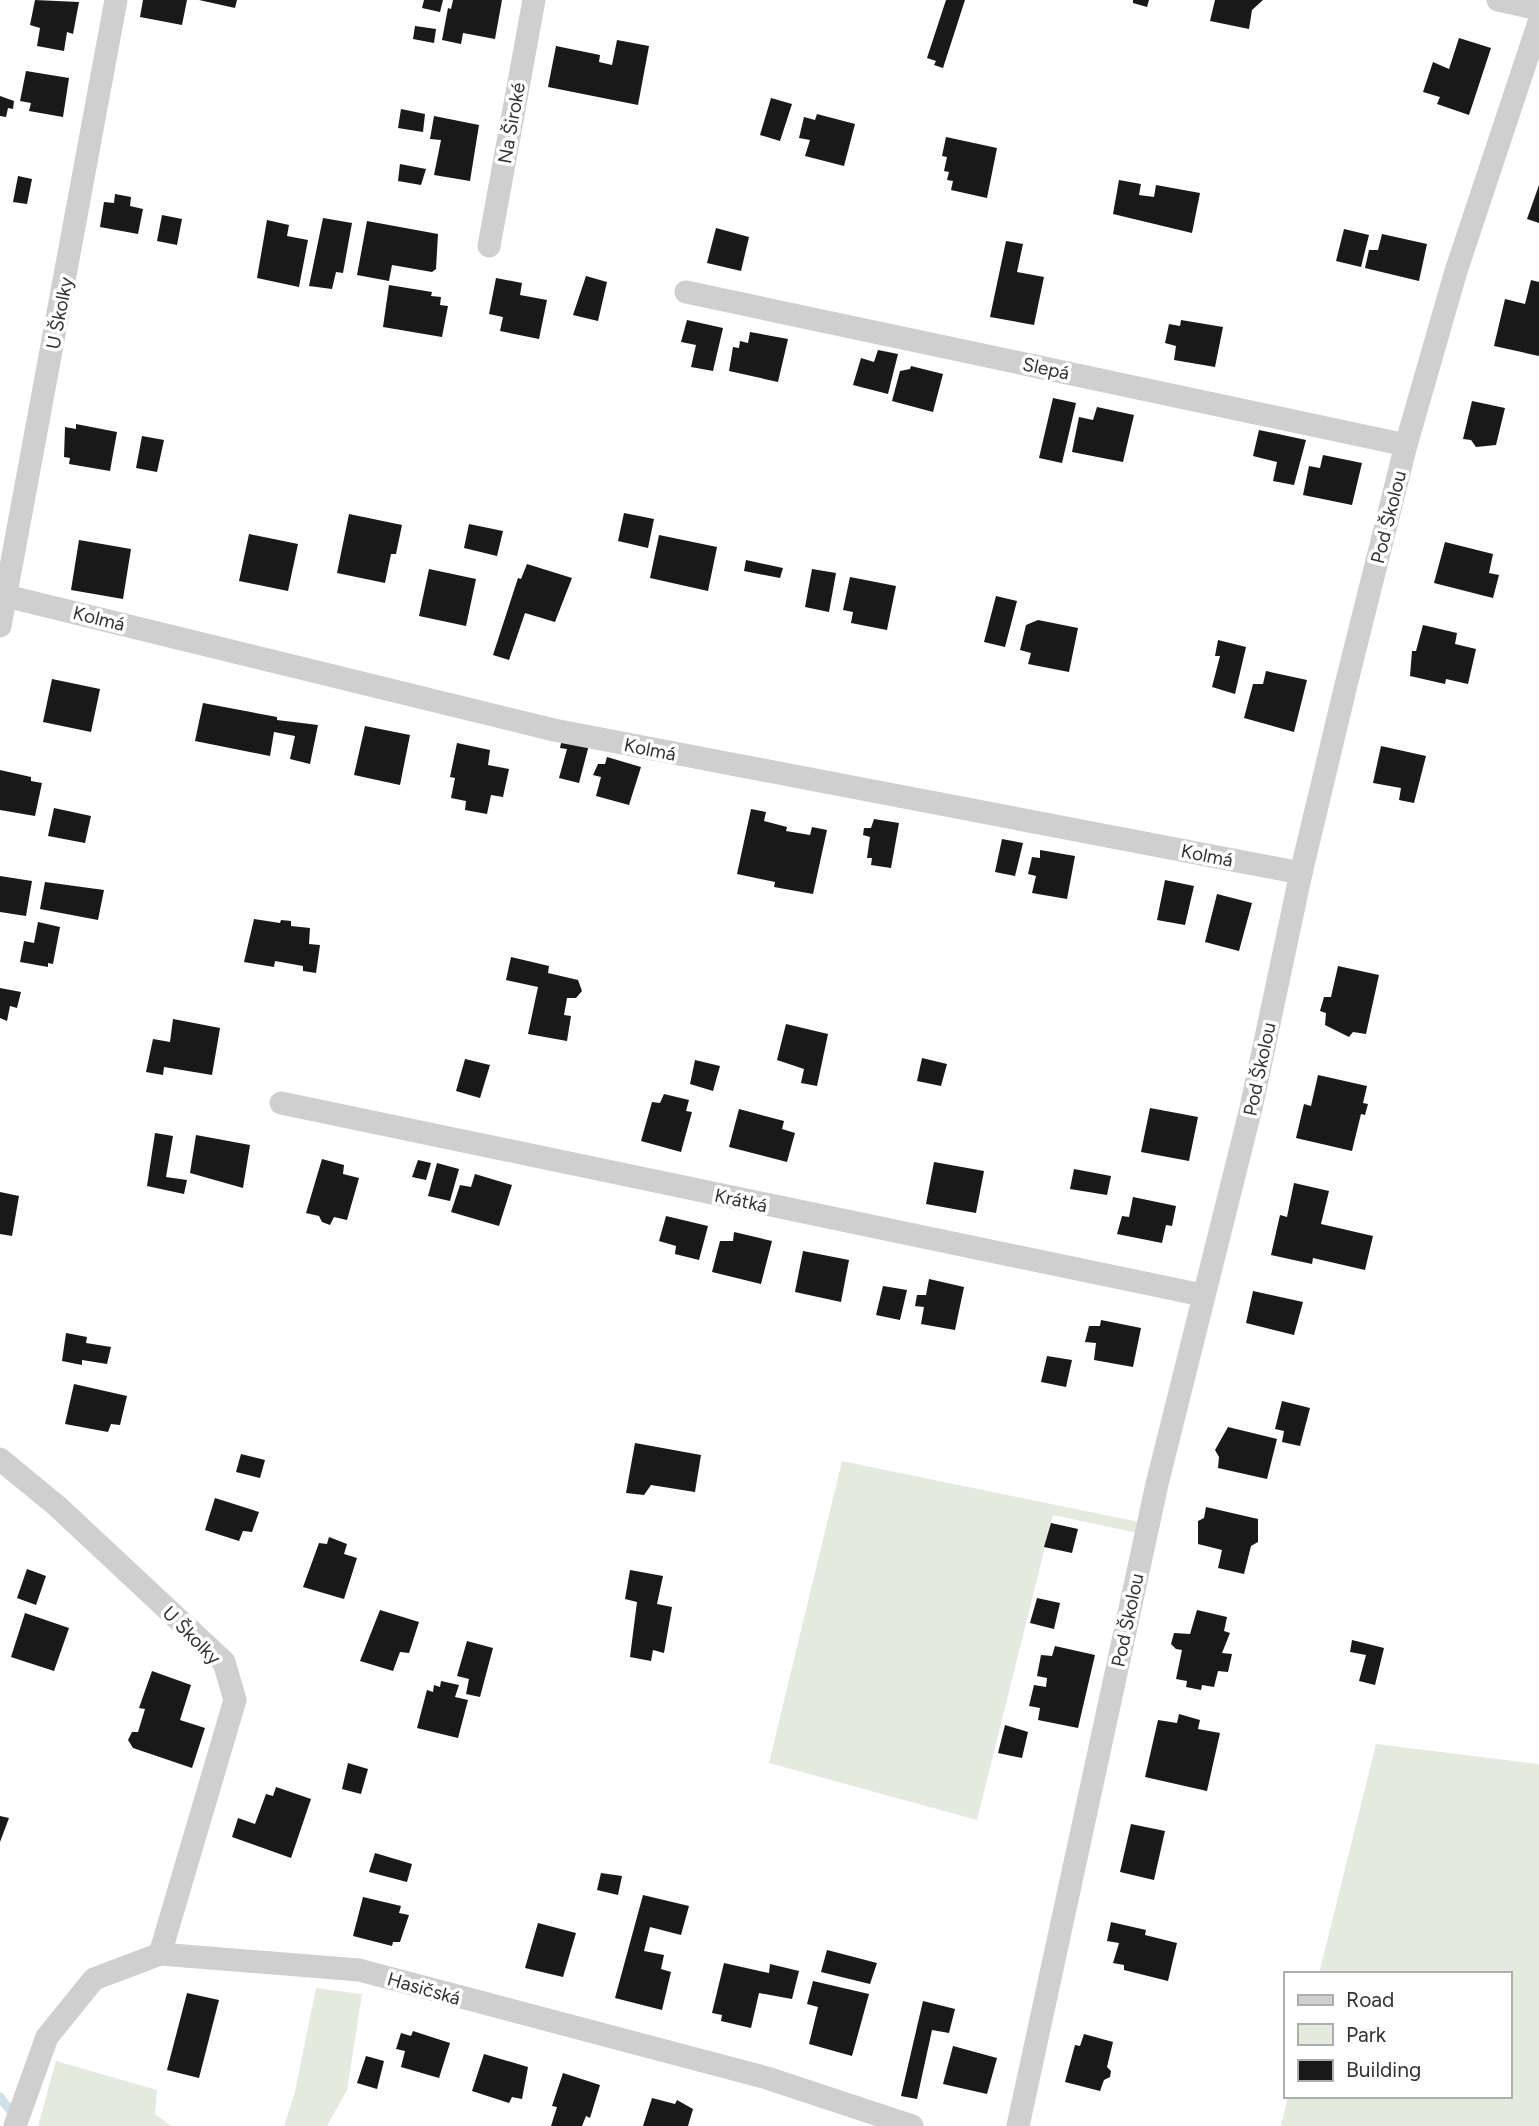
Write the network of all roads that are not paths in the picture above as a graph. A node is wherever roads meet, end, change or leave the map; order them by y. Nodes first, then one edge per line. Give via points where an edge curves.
1 (116, 0) edge
2 (534, 0) edge
3 (1498, 0) edge
4 (1539, 9) edge
5 (1539, 22) edge
6 (489, 246) dead end
7 (686, 292) dead end
8 (1406, 444) junction
9 (6, 596) junction
10 (0, 625) edge
11 (1301, 873) junction
12 (281, 1103) dead end
13 (1202, 1296) junction
14 (0, 1459) edge
15 (160, 1954) junction
16 (15, 2126) edge
17 (912, 2126) edge
18 (1018, 2126) edge

1 - 9 street, U Školky
2 - 6 street, Na Široké
3 - 4 street
5 - 8 street, Pod Školou via 1456,271
7 - 8 street, Slepá
8 - 11 street, Pod Školou
9 - 10 street, U Školky
9 - 11 street, Kolmá via 554,730
11 - 13 street, Pod Školou via 1251,1108
12 - 13 street, Krátká
13 - 18 street, Pod Školou
14 - 15 street, U Školky via 224,1662 235,1700
15 - 16 street, Hasičská via 94,1979 47,2037
15 - 17 street, Hasičská via 359,1970 767,2078

